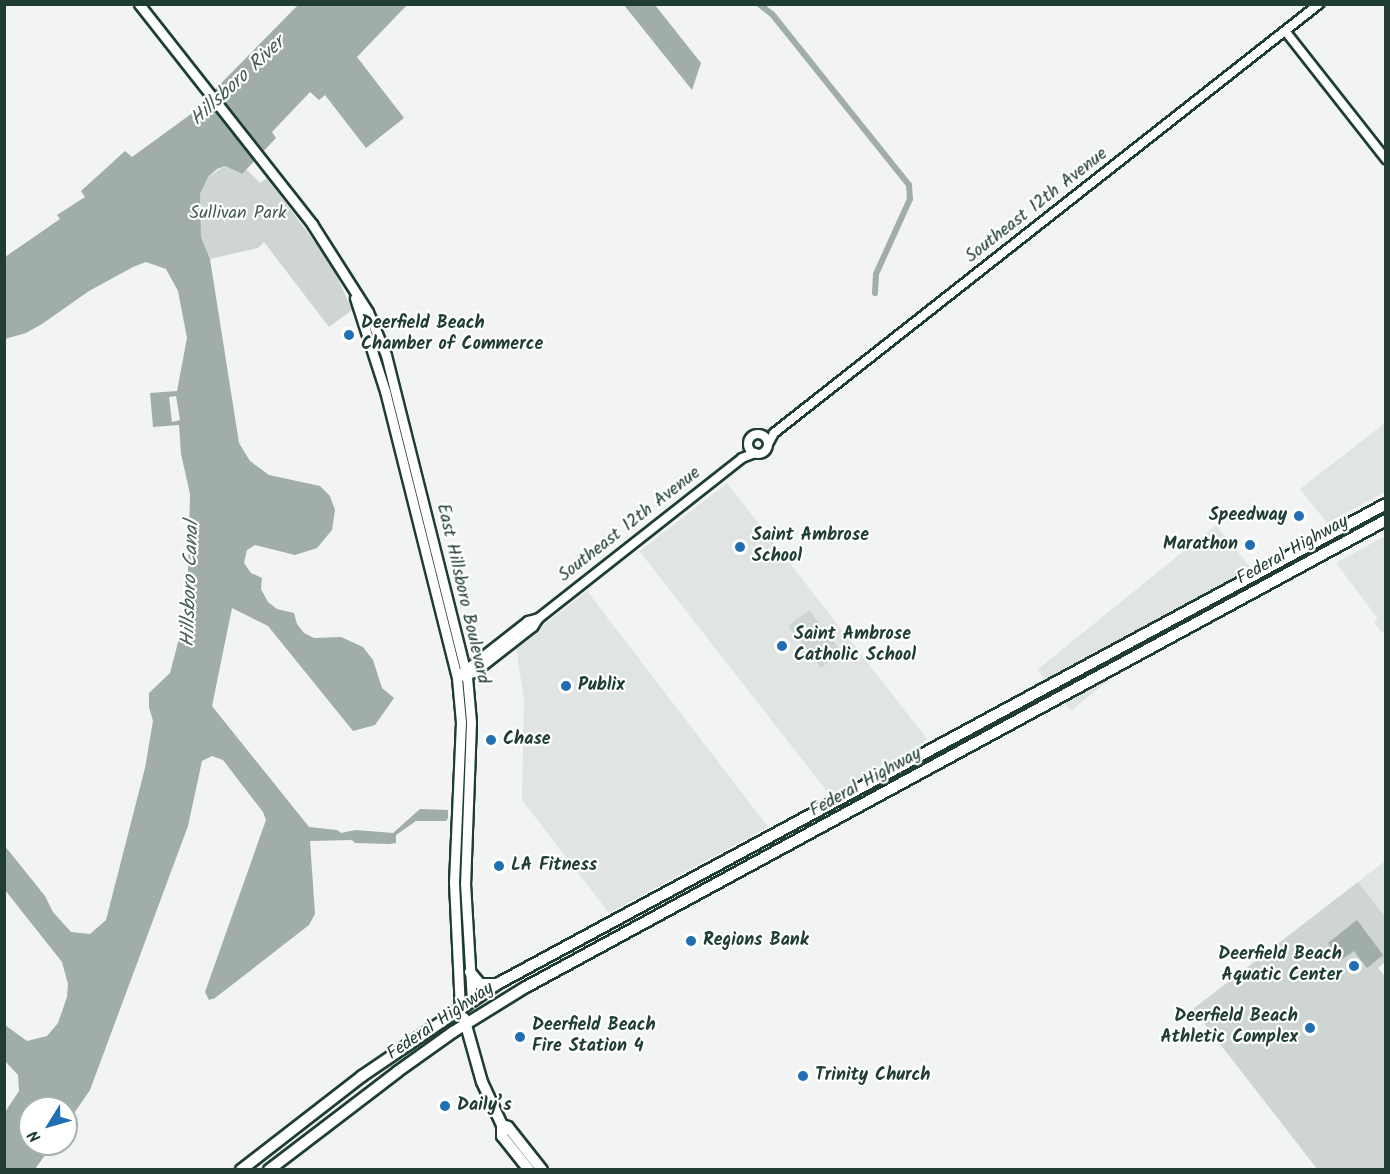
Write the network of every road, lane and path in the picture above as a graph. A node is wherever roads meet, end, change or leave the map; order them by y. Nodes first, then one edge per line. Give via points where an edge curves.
1 (139, 4) edge
2 (1319, 4) edge
3 (1286, 32) junction
4 (1386, 159) edge
5 (354, 293) junction
6 (398, 439) junction
7 (765, 440) junction
8 (748, 446) junction
9 (755, 453) junction
10 (742, 458) junction
11 (419, 482) junction
12 (411, 492) junction
13 (1386, 504) edge
14 (427, 517) junction
15 (1384, 519) edge
16 (1127, 644) junction
17 (1092, 663) junction
18 (1111, 669) junction
19 (463, 675) junction
20 (1079, 686) junction
21 (986, 721) junction
22 (965, 732) junction
23 (975, 742) junction
24 (949, 756) junction
25 (459, 758) junction
26 (468, 783) junction
27 (839, 801) junction
28 (822, 810) junction
29 (829, 822) junction
30 (808, 833) junction
31 (455, 863) junction
32 (454, 882) junction
33 (465, 883) junction
34 (466, 904) junction
35 (470, 972) junction
36 (499, 983) junction
37 (472, 1001) junction
38 (460, 1010) junction
39 (467, 1024) junction
40 (502, 1125) junction
41 (259, 1155) junction
42 (269, 1169) edge
43 (241, 1170) edge
44 (529, 1170) edge
45 (542, 1170) edge

1 - 5 main road, East Hillsboro Boulevard via 322,238
2 - 3 street, Southeast 12th Avenue
3 - 4 street
3 - 7 street, Southeast 12th Avenue
5 - 6 main road, East Hillsboro Boulevard
5 - 11 main road, East Hillsboro Boulevard via 368,312 386,355
6 - 11 main road via 409,473
6 - 12 main road, East Hillsboro Boulevard
7 - 8 street via 753,436
7 - 9 street, Southeast 12th Avenue via 764,451
8 - 9 street
8 - 10 street, Southeast 12th Avenue
9 - 10 street, Southeast 12th Avenue
10 - 19 street, Southeast 12th Avenue via 532,627
11 - 14 main road, East Hillsboro Boulevard
12 - 14 main road via 416,493
12 - 19 main road, East Hillsboro Boulevard
13 - 16 main road, Federal Highway
14 - 19 main road, East Hillsboro Boulevard
15 - 18 main road, Federal Highway
16 - 17 main road, Federal Highway
16 - 18 main road
17 - 20 main road via 1090,674
17 - 21 main road, Federal Highway
18 - 20 main road, Federal Highway
19 - 25 main road, East Hillsboro Boulevard
19 - 26 main road, East Hillsboro Boulevard via 471,716
20 - 23 main road, Federal Highway
21 - 22 main road, Federal Highway
21 - 23 main road
22 - 24 main road
22 - 27 main road, Federal Highway
23 - 24 main road, Federal Highway
24 - 29 main road, Federal Highway
25 - 26 main road via 465,765
25 - 31 main road, East Hillsboro Boulevard
26 - 33 main road, East Hillsboro Boulevard
27 - 28 main road, Federal Highway
27 - 29 main road
28 - 30 main road
28 - 36 main road, Federal Highway
29 - 30 main road, Federal Highway
30 - 39 main road, Federal Highway
31 - 32 main road, East Hillsboro Boulevard
31 - 33 main road
32 - 34 main road via 462,890
32 - 38 main road, East Hillsboro Boulevard
33 - 34 main road, East Hillsboro Boulevard
34 - 35 main road, East Hillsboro Boulevard
35 - 36 main road via 480,984
35 - 37 main road, East Hillsboro Boulevard
36 - 37 main road, Federal Highway
37 - 38 main road, Federal Highway
37 - 39 main road, East Hillsboro Boulevard
38 - 39 main road, East Hillsboro Boulevard
38 - 41 main road, Federal Highway via 362,1076
39 - 40 main road, East Hillsboro Boulevard via 482,1082
39 - 42 main road, Federal Highway via 371,1090
40 - 44 main road, East Hillsboro Boulevard via 502,1136
40 - 45 main road, East Hillsboro Boulevard via 508,1127
41 - 42 street
41 - 43 main road, Federal Highway

